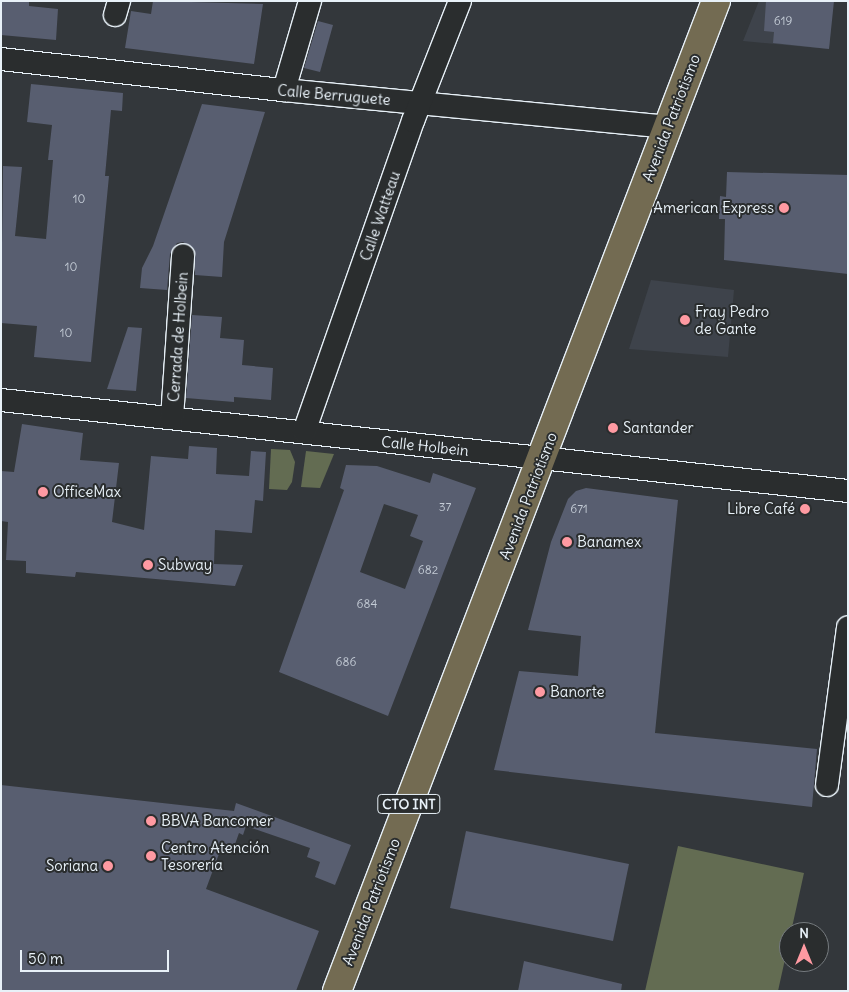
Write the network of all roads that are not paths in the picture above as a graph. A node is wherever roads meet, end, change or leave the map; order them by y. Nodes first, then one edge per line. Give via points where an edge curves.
1 (310, 1) edge
2 (460, 1) edge
3 (716, 1) edge
4 (1, 59) edge
5 (284, 90) junction
6 (422, 102) junction
7 (668, 127) junction
8 (183, 255) dead end
9 (1, 400) edge
10 (172, 418) junction
11 (304, 432) junction
12 (542, 458) junction
13 (848, 492) edge
14 (848, 627) edge
15 (827, 785) dead end
16 (337, 991) edge

1 - 5 street
2 - 6 street, Calle Watteau
3 - 7 main road, Avenida Patriotismo / CTO INT
4 - 5 street, Calle Berruguete
5 - 6 street, Calle Berruguete
6 - 7 street, Calle Berruguete
6 - 11 street, Calle Watteau
7 - 12 main road, Avenida Patriotismo / CTO INT
8 - 10 street, Cerrada de Holbein
9 - 10 street, Calle Holbein
10 - 11 street, Calle Holbein
11 - 12 street, Calle Holbein
12 - 13 street, Calle Holbein
12 - 16 main road, Avenida Patriotismo / CTO INT
14 - 15 street

